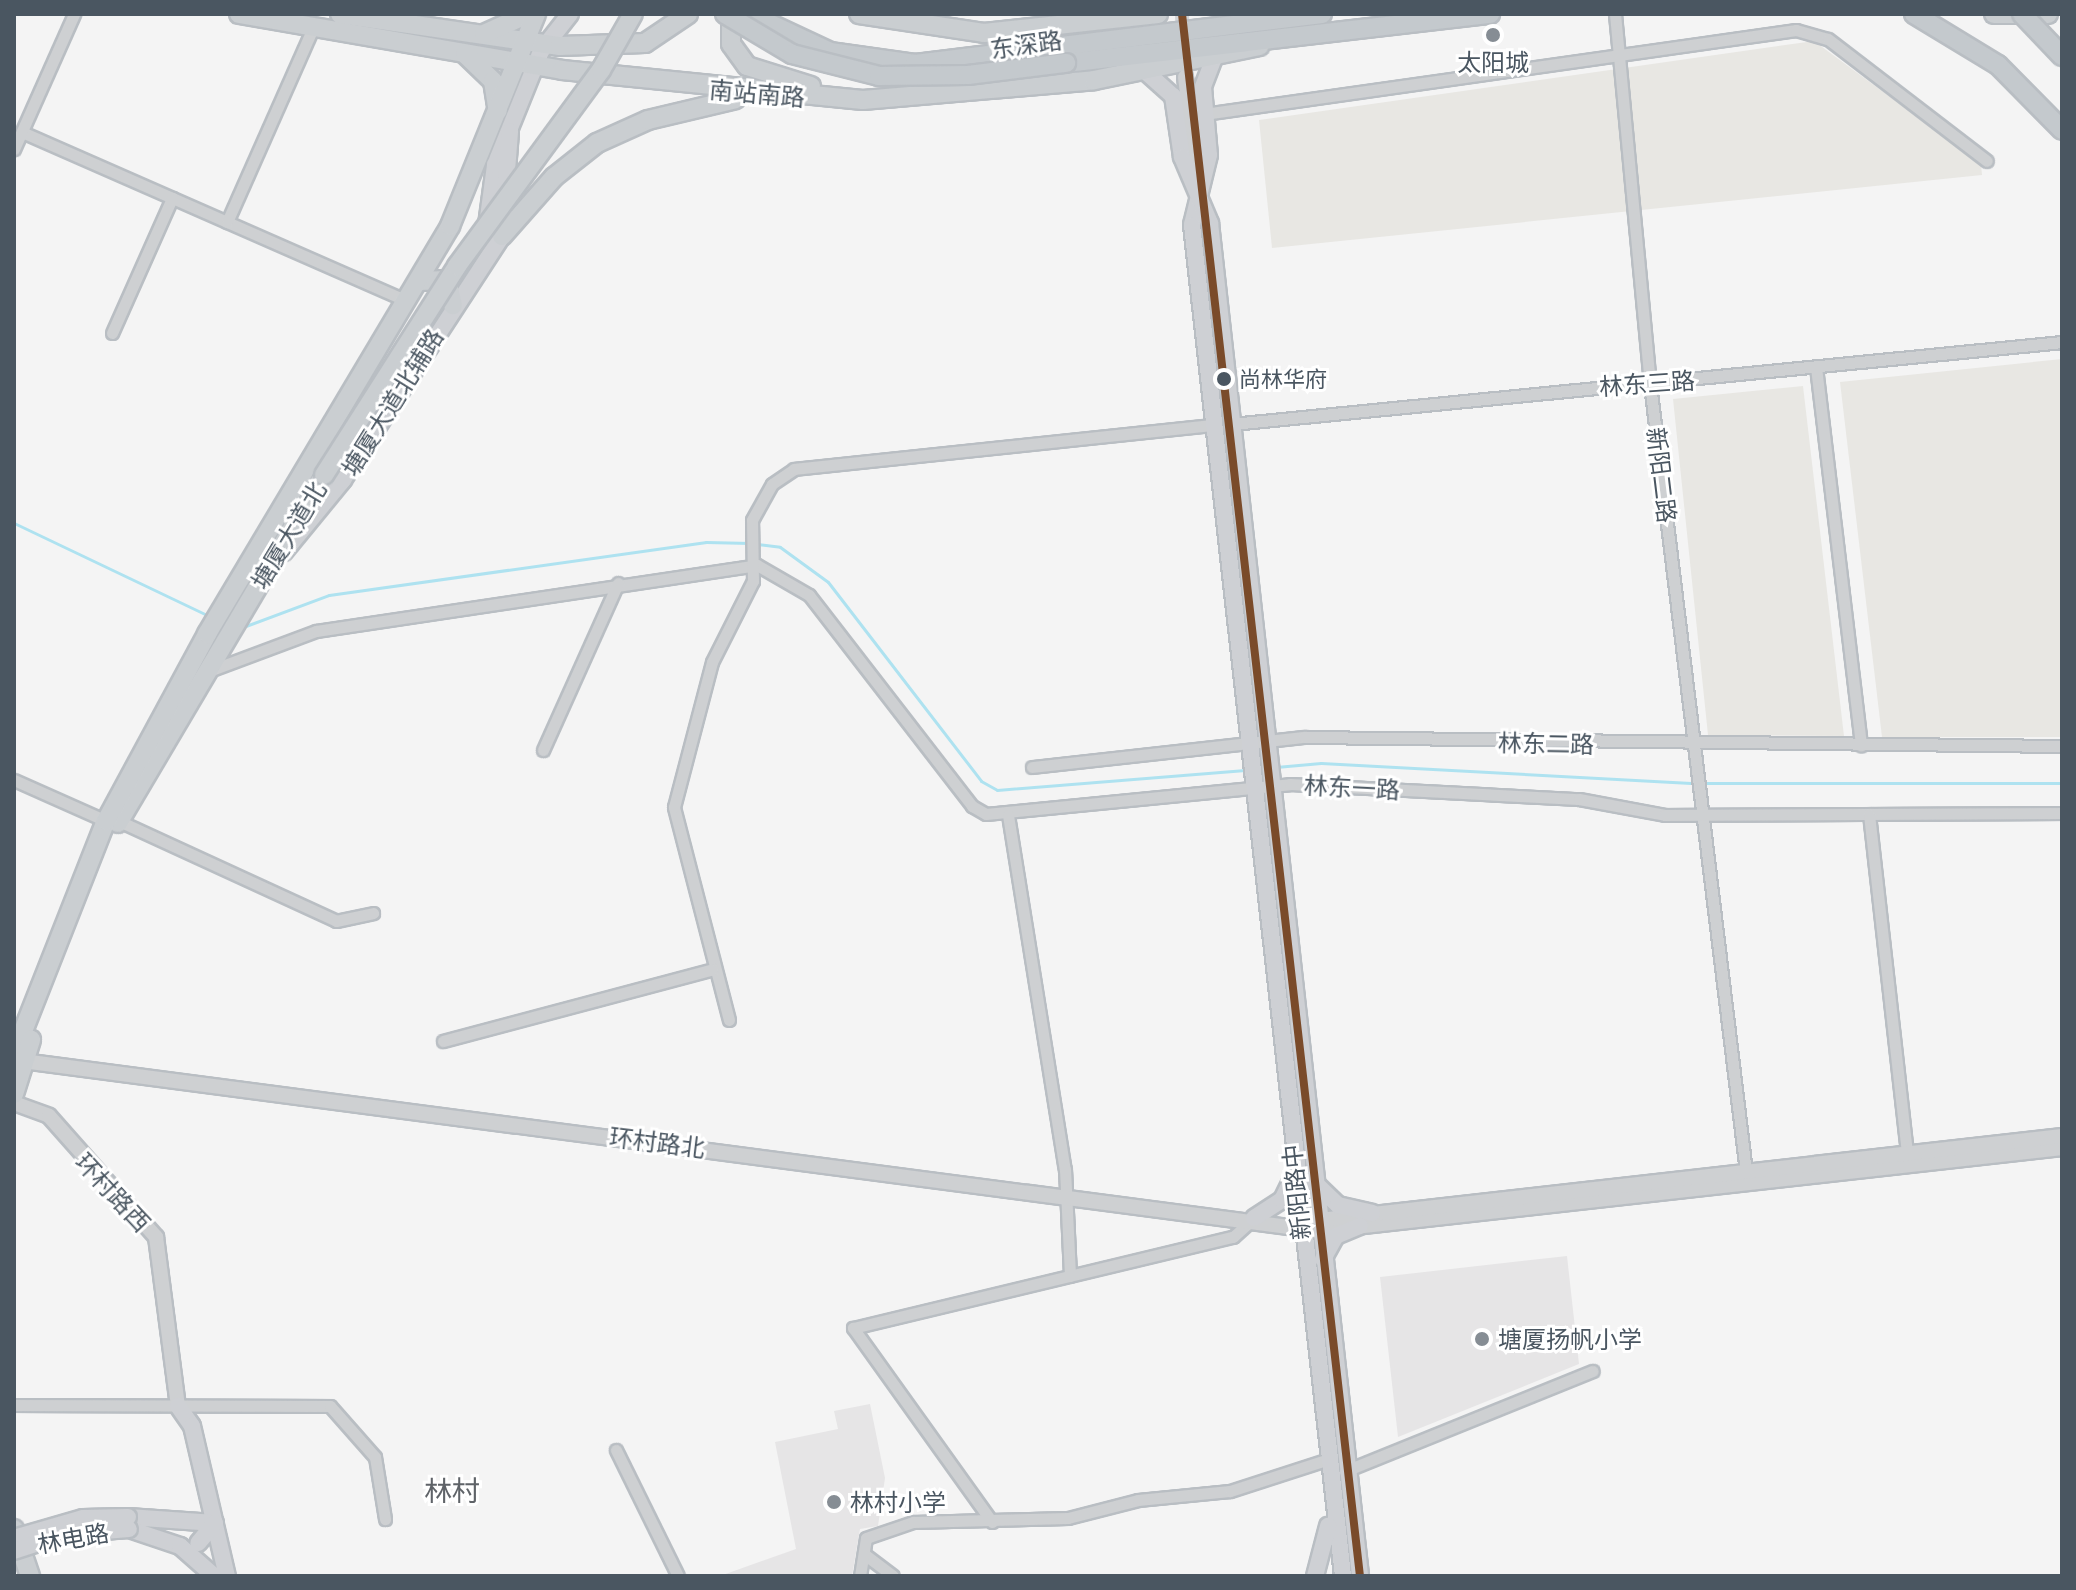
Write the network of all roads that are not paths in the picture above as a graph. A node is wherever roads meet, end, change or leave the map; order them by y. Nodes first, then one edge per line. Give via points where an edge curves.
1 (74, 14) edge
2 (239, 14) edge
3 (340, 14) edge
4 (528, 14) edge
5 (536, 14) edge
6 (570, 14) edge
7 (633, 14) edge
8 (688, 14) edge
9 (728, 14) edge
10 (749, 14) edge
11 (859, 14) edge
12 (1158, 14) edge
13 (1490, 14) edge
14 (1615, 14) edge
15 (1914, 14) edge
16 (1994, 14) edge
17 (2022, 14) edge
18 (2048, 14) edge
19 (1303, 15) edge
20 (314, 26) junction
21 (474, 35) junction
22 (1277, 41) junction
23 (460, 51) junction
24 (531, 55) junction
25 (1065, 55) junction
26 (1618, 55) junction
27 (2062, 56) edge
28 (1214, 58) junction
29 (1145, 71) junction
30 (1185, 77) dead end
31 (802, 98) junction
32 (917, 99) junction
33 (1204, 114) junction
34 (504, 124) junction
35 (2062, 130) edge
36 (22, 132) junction
37 (14, 149) edge
38 (1987, 161) dead end
39 (1198, 187) junction
40 (172, 198) junction
41 (227, 222) junction
42 (502, 236) junction
43 (478, 268) junction
44 (419, 281) junction
45 (407, 301) junction
46 (453, 305) junction
47 (112, 333) dead end
48 (2062, 342) edge
49 (1816, 367) junction
50 (1650, 384) junction
51 (1232, 424) junction
52 (1214, 425) junction
53 (757, 565) junction
54 (264, 575) junction
55 (618, 583) junction
56 (218, 632) junction
57 (200, 675) junction
58 (1697, 745) junction
59 (1861, 745) junction
60 (1267, 746) junction
61 (2062, 746) edge
62 (1248, 747) junction
63 (543, 750) dead end
64 (1032, 767) dead end
65 (14, 780) edge
66 (1270, 780) junction
67 (1252, 782) junction
68 (2062, 813) edge
69 (1706, 814) junction
70 (1869, 814) junction
71 (1008, 815) junction
72 (112, 821) junction
73 (373, 913) dead end
74 (713, 969) junction
75 (729, 1020) dead end
76 (443, 1041) dead end
77 (17, 1058) edge
78 (14, 1094) edge
79 (14, 1103) edge
80 (2062, 1136) edge
81 (2062, 1148) edge
82 (1907, 1154) junction
83 (1294, 1172) junction
84 (1746, 1172) junction
85 (1313, 1181) junction
86 (1066, 1194) junction
87 (1372, 1213) junction
88 (1254, 1218) junction
89 (1299, 1223) junction
90 (1318, 1225) junction
91 (1360, 1226) junction
92 (1322, 1265) junction
93 (1070, 1276) junction
94 (1593, 1371) dead end
95 (14, 1405) edge
96 (178, 1406) junction
97 (616, 1450) dead end
98 (1326, 1460) junction
99 (1345, 1471) junction
100 (1331, 1500) junction
101 (385, 1519) dead end
102 (992, 1522) junction
103 (128, 1523) junction
104 (202, 1527) junction
105 (14, 1529) edge
106 (14, 1538) edge
107 (180, 1546) junction
108 (14, 1551) edge
109 (864, 1554) junction
110 (14, 1568) edge
111 (17, 1576) edge
112 (30, 1576) edge
113 (215, 1576) edge
114 (227, 1576) edge
115 (678, 1576) edge
116 (860, 1576) edge
117 (893, 1576) edge
118 (1315, 1576) edge
119 (1343, 1576) edge
120 (1360, 1576) edge

1 - 36 street
2 - 20 main road, 南站南路
3 - 21 main road, 南站南路
4 - 21 main road via 510,28
5 - 24 main road, 塘厦大道北
6 - 24 main road
7 - 54 main road, 塘厦大道北, bridge via 601,70 457,266
8 - 24 main road, 南站南路 via 645,43
9 - 25 highway, 东深路, bridge via 792,54 846,71 936,78
9 - 32 main road via 731,44 758,73
10 - 25 highway, 东深路 via 803,43 887,62
11 - 12 main road via 984,33
13 - 22 highway, 东深路
14 - 26 street, 新阳二路
15 - 35 highway via 1998,65
16 - 18 main road
17 - 27 highway, bridge
19 - 25 highway, 东深路
20 - 23 main road, 南站南路
20 - 41 street
21 - 24 main road, 南站南路
22 - 25 highway, 东深路
22 - 28 main road, 南站南路
23 - 24 main road, 南站南路
23 - 34 main road via 493,81
24 - 31 main road, 南站南路
24 - 34 main road, 塘厦大道北
26 - 33 street
26 - 38 street via 1812,32
26 - 50 street, 新阳二路
28 - 29 main road, 南站南路
28 - 33 main road via 1205,72
29 - 32 main road, 南站南路
29 - 39 main road via 1173,96 1182,157
30 - 39 street, 新阳路中
31 - 32 main road, 南站南路
31 - 42 main road via 715,102 624,129 568,165
33 - 39 main road via 1209,155
34 - 42 main road
34 - 43 main road, 塘厦大道北辅路
34 - 44 main road, 塘厦大道北
36 - 37 street
36 - 40 street
39 - 51 main road, 新阳路中 via 1210,223
39 - 52 main road, 新阳路中 via 1192,225
40 - 41 street
40 - 47 street
41 - 45 street
42 - 43 main road, 塘厦大道北辅路
43 - 46 main road, 塘厦大道北辅路
44 - 45 main road, 塘厦大道北
44 - 46 main road via 447,280
45 - 56 main road, 塘厦大道北 via 235,586
46 - 54 main road, 塘厦大道北辅路 via 343,480
48 - 49 street, 林东三路
49 - 50 street, 林东三路
49 - 59 street
50 - 51 street, 林东三路
50 - 58 street, 新阳二路
51 - 60 main road, 新阳路中
52 - 53 street via 794,469 772,484 753,530
52 - 62 main road, 新阳路中
53 - 55 street
53 - 71 street, 林东一路 via 809,595 972,806
53 - 74 street via 712,662 676,791 675,827
54 - 56 main road, 塘厦大道北
55 - 57 street via 316,631
55 - 63 street
56 - 57 main road, 塘厦大道北
56 - 72 main road, 塘厦大道北
57 - 72 main road, 塘厦大道北
58 - 59 street, 林东二路
58 - 60 street, 林东二路
58 - 69 street, 新阳二路
59 - 61 street, 林东二路
60 - 62 street, 林东二路
60 - 66 main road, 新阳路中
62 - 64 street, 林东二路
62 - 67 main road, 新阳路中
65 - 72 street
66 - 67 street, 林东一路
66 - 69 street, 林东一路 via 1579,799
66 - 85 main road, 新阳路中
67 - 71 street, 林东一路
67 - 83 main road, 新阳路中
68 - 70 street, 林东一路
69 - 70 street, 林东一路
69 - 84 street, 新阳二路
70 - 82 street
71 - 86 street
72 - 73 street via 336,921
72 - 77 main road, 塘厦大道北
74 - 75 street
74 - 76 street
77 - 78 main road, 塘厦大道北
77 - 86 street, 环村路北
79 - 96 street, 环村路西 via 49,1116 156,1237
80 - 82 street
81 - 91 street
82 - 84 street
83 - 88 main road via 1282,1200
83 - 89 main road, 新阳路中
84 - 87 street
85 - 87 main road via 1338,1205
85 - 90 main road, 新阳路中
86 - 88 street, 环村路北
86 - 93 street
87 - 90 street
88 - 89 street, 环村路北
88 - 93 street via 1233,1237
89 - 90 street, 环村路北
89 - 98 main road, 新阳路中
90 - 91 street
90 - 92 main road, 新阳路中
91 - 92 main road via 1336,1236
92 - 99 main road, 新阳路中
93 - 102 street via 853,1328
94 - 99 street
95 - 96 street
96 - 101 street via 304,1402 343,1412 381,1472
96 - 104 main road, 环村路西 via 192,1426
97 - 115 street
98 - 100 main road, 新阳路中
98 - 102 street via 1230,1491 1138,1500 1068,1518
99 - 120 main road, 新阳路中
100 - 118 main road
100 - 119 main road, 新阳路中
102 - 109 street via 913,1522 866,1538
103 - 104 main road, 林电路
103 - 106 main road, 林电路, bridge via 83,1518
103 - 107 main road, 林电路
103 - 108 main road, 林电路, bridge via 66,1534
104 - 107 main road
104 - 113 main road, 环村路西
104 - 114 main road, 环村路西
105 - 112 main road
107 - 113 main road, 林电路
109 - 116 street
109 - 117 street
110 - 111 main road

